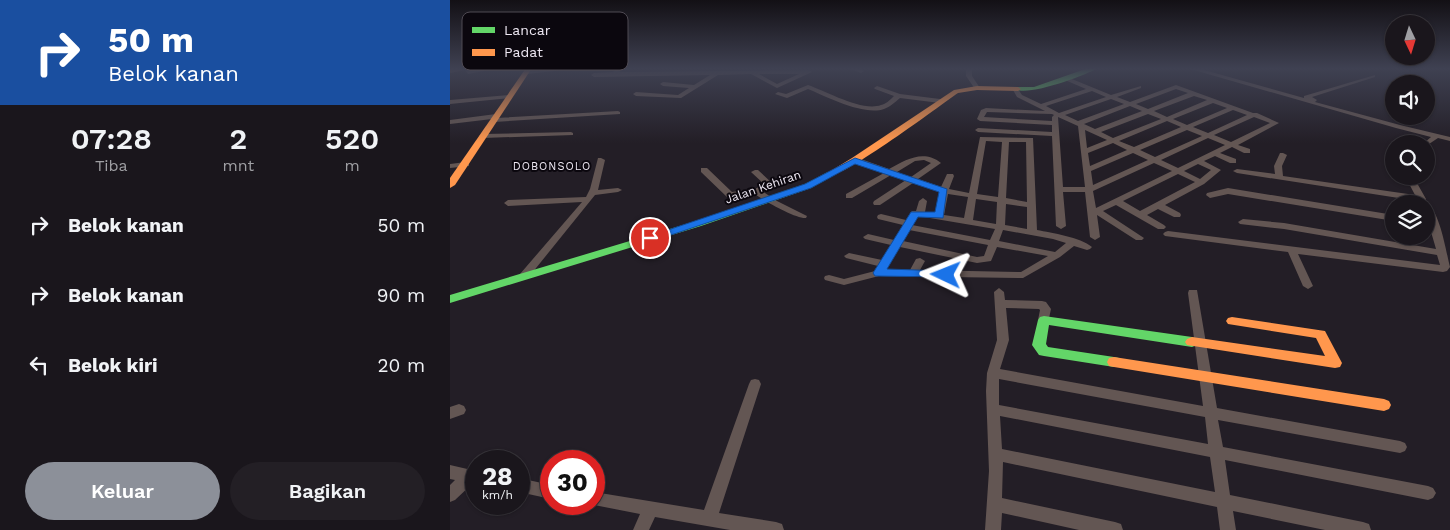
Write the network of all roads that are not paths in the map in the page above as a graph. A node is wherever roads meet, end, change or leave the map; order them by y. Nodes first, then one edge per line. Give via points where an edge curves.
1 (512, 93) edge
2 (686, 93) edge
3 (795, 93) edge
4 (822, 93) edge
5 (890, 93) edge
6 (953, 93) edge
7 (1017, 93) edge
8 (1081, 93) edge
9 (1101, 93) edge
10 (1123, 93) edge
11 (1159, 93) edge
12 (1195, 93) joint
13 (1276, 93) edge
14 (1320, 93) edge
15 (636, 94) dead end
16 (778, 94) dead end
17 (899, 96) junction
18 (509, 97) junction
19 (1111, 97) junction
20 (1214, 100) junction
21 (940, 101) junction
22 (450, 102) edge
23 (1130, 104) junction
24 (1040, 106) junction
25 (1322, 106) junction
26 (1234, 107) junction
27 (1148, 111) junction
28 (618, 113) dead end
29 (1255, 114) junction
30 (1056, 116) junction
31 (495, 118) junction
32 (1168, 119) junction
33 (450, 122) edge
34 (1079, 125) junction
35 (1188, 128) junction
36 (978, 130) dead end
37 (1095, 132) junction
38 (571, 134) dead end
39 (1056, 134) junction
40 (483, 136) junction
41 (1209, 136) junction
42 (1436, 136) joint
43 (1006, 139) junction
44 (1449, 139) edge
45 (1114, 141) junction
46 (1232, 145) junction
47 (1134, 150) junction
48 (1247, 151) dead end
49 (1214, 153) junction
50 (1085, 154) junction
51 (1283, 155) dead end
52 (601, 160) dead end
53 (855, 160) junction
54 (1156, 160) junction
55 (1198, 161) junction
56 (1233, 161) dead end
57 (466, 164) junction
58 (1101, 164) junction
59 (450, 166) edge
60 (704, 170) dead end
61 (1178, 171) junction
62 (1237, 171) dead end
63 (755, 172) dead end
64 (888, 172) junction
65 (1087, 172) junction
66 (950, 176) dead end
67 (1279, 177) junction
68 (911, 181) junction
69 (1201, 182) junction
70 (1105, 183) junction
71 (450, 185) edge
72 (1059, 189) junction
73 (618, 190) dead end
74 (1089, 190) junction
75 (757, 191) junction
76 (944, 191) junction
77 (1210, 195) dead end
78 (591, 196) junction
79 (849, 196) dead end
80 (973, 196) junction
81 (1385, 196) edge
82 (768, 200) junction
83 (923, 201) dead end
84 (1002, 201) junction
85 (1116, 201) junction
86 (508, 203) dead end
87 (877, 203) dead end
88 (1031, 205) junction
89 (1158, 205) junction
90 (1094, 212) junction
91 (920, 213) junction
92 (1140, 215) junction
93 (1177, 215) dead end
94 (803, 216) dead end
95 (939, 216) junction
96 (880, 217) dead end
97 (1385, 217) edge
98 (968, 222) junction
99 (1244, 222) dead end
100 (907, 225) junction
101 (1061, 226) dead end
102 (1000, 228) junction
103 (1032, 233) junction
104 (1435, 236) edge
105 (868, 237) dead end
106 (1095, 237) dead end
107 (1139, 238) dead end
108 (1073, 242) junction
109 (896, 244) junction
110 (994, 244) junction
111 (1087, 247) dead end
112 (1291, 249) junction
113 (1441, 253) junction
114 (849, 256) dead end
115 (1057, 256) junction
116 (920, 261) dead end
117 (885, 264) junction
118 (879, 273) junction
119 (912, 274) junction
120 (524, 276) junction
121 (829, 278) dead end
122 (1308, 286) dead end
123 (1193, 293) dead end
124 (450, 299) edge
125 (1044, 320) junction
126 (1232, 321) dead end
127 (1202, 344) junction
128 (993, 373) junction
129 (1206, 375) junction
130 (755, 384) dead end
131 (1384, 406) dead end
132 (993, 409) junction
133 (1212, 412) junction
134 (1400, 447) dead end
135 (1218, 452) junction
136 (996, 454) junction
137 (450, 472) edge
138 (465, 475) edge
139 (465, 483) edge
140 (1428, 493) dead end
141 (450, 495) edge
142 (605, 501) edge
143 (1225, 501) junction
144 (996, 504) junction
145 (660, 510) junction
146 (709, 519) junction
147 (641, 530) edge
148 (776, 530) edge
149 (993, 530) edge
150 (1115, 530) edge
151 (1228, 530) edge
152 (1363, 530) edge

1 - 18 street
2 - 15 street via 677,98
3 - 16 street via 787,96
4 - 17 street via 872,109 882,108
5 - 17 street
6 - 21 street, Jalan Kehiran
7 - 24 street
8 - 24 street
9 - 19 street
10 - 19 street
11 - 23 street
12 - 20 street
12 - 27 street
13 - 25 street
14 - 25 street via 1306,97 1326,104
17 - 21 street
18 - 22 street
18 - 31 street
19 - 23 street
19 - 30 street
20 - 26 street
20 - 32 street
21 - 53 street, Jalan Kehiran
23 - 27 street
23 - 34 street
24 - 30 street
25 - 42 street
26 - 29 street
26 - 35 street
27 - 32 street
27 - 37 street
28 - 31 street via 565,114 547,119
29 - 41 street
29 - 46 street via 1276,123
30 - 30 street via 980,118 982,111 986,110
30 - 34 street
30 - 39 street
31 - 33 street
31 - 40 street
32 - 35 street
32 - 45 street
34 - 37 street
34 - 50 street
35 - 41 street
35 - 47 street
36 - 39 street
37 - 45 street
38 - 40 street
39 - 72 street
40 - 57 street
41 - 46 street
41 - 54 street
42 - 44 street
43 - 80 street via 983,139
43 - 84 street
43 - 88 street via 1032,142
45 - 47 street
45 - 50 street
46 - 48 street
46 - 49 street
47 - 54 street
47 - 58 street
49 - 55 street
49 - 56 street
50 - 58 street
50 - 65 street
51 - 67 street via 1278,166
52 - 78 street
53 - 64 street
53 - 82 street, Jalan Kehiran via 817,182
54 - 61 street
54 - 70 street
55 - 61 street
55 - 69 street via 1217,170
57 - 59 street
57 - 71 street
58 - 65 street
60 - 75 street via 730,195
61 - 69 street
61 - 85 street
62 - 67 street
63 - 75 street via 768,184
64 - 68 street
64 - 68 street via 915,158 931,159 937,163
64 - 79 street
65 - 70 street
65 - 74 street
66 - 76 street
67 - 81 street
68 - 76 street
68 - 87 street
69 - 89 street
70 - 74 street
72 - 74 street
72 - 101 street
73 - 78 street
74 - 90 street
75 - 82 street
76 - 80 street
76 - 95 street
77 - 97 street via 1228,191
78 - 86 street
78 - 120 street
80 - 84 street
80 - 98 street
82 - 94 street
82 - 120 street, Jalan Kehiran
83 - 91 street
84 - 88 street
84 - 102 street
85 - 90 street
85 - 92 street
88 - 103 street
89 - 92 street
89 - 93 street
90 - 106 street
90 - 107 street
91 - 95 street
91 - 100 street via 914,214
92 - 112 street via 1164,230
95 - 98 street
96 - 100 street
98 - 102 street
99 - 113 street
100 - 109 street
100 - 110 street
102 - 103 street
102 - 110 street
103 - 108 street
104 - 113 street
105 - 109 street
108 - 111 street
108 - 115 street
109 - 110 street via 985,261
109 - 117 street
110 - 115 street
112 - 113 street via 1437,269 1445,267
112 - 122 street
114 - 117 street
115 - 119 street via 1018,276
116 - 119 street
117 - 118 street
118 - 119 street
118 - 121 street via 844,282
120 - 124 street, Jalan Kehiran
123 - 127 street
125 - 127 street
125 - 128 street via 1046,309 1042,305 1000,298 1003,340
125 - 129 street via 1039,345 1044,351
126 - 127 street via 1320,334 1335,363
127 - 129 street
128 - 132 street
128 - 133 street
129 - 131 street
129 - 133 street
130 - 146 street
132 - 135 street
132 - 136 street
133 - 134 street
133 - 135 street
135 - 140 street
135 - 143 street
136 - 143 street
136 - 144 street
137 - 138 street
139 - 141 street
142 - 145 street
143 - 151 street
143 - 152 street
144 - 149 street
144 - 150 street
145 - 146 street
145 - 147 street
146 - 148 street

